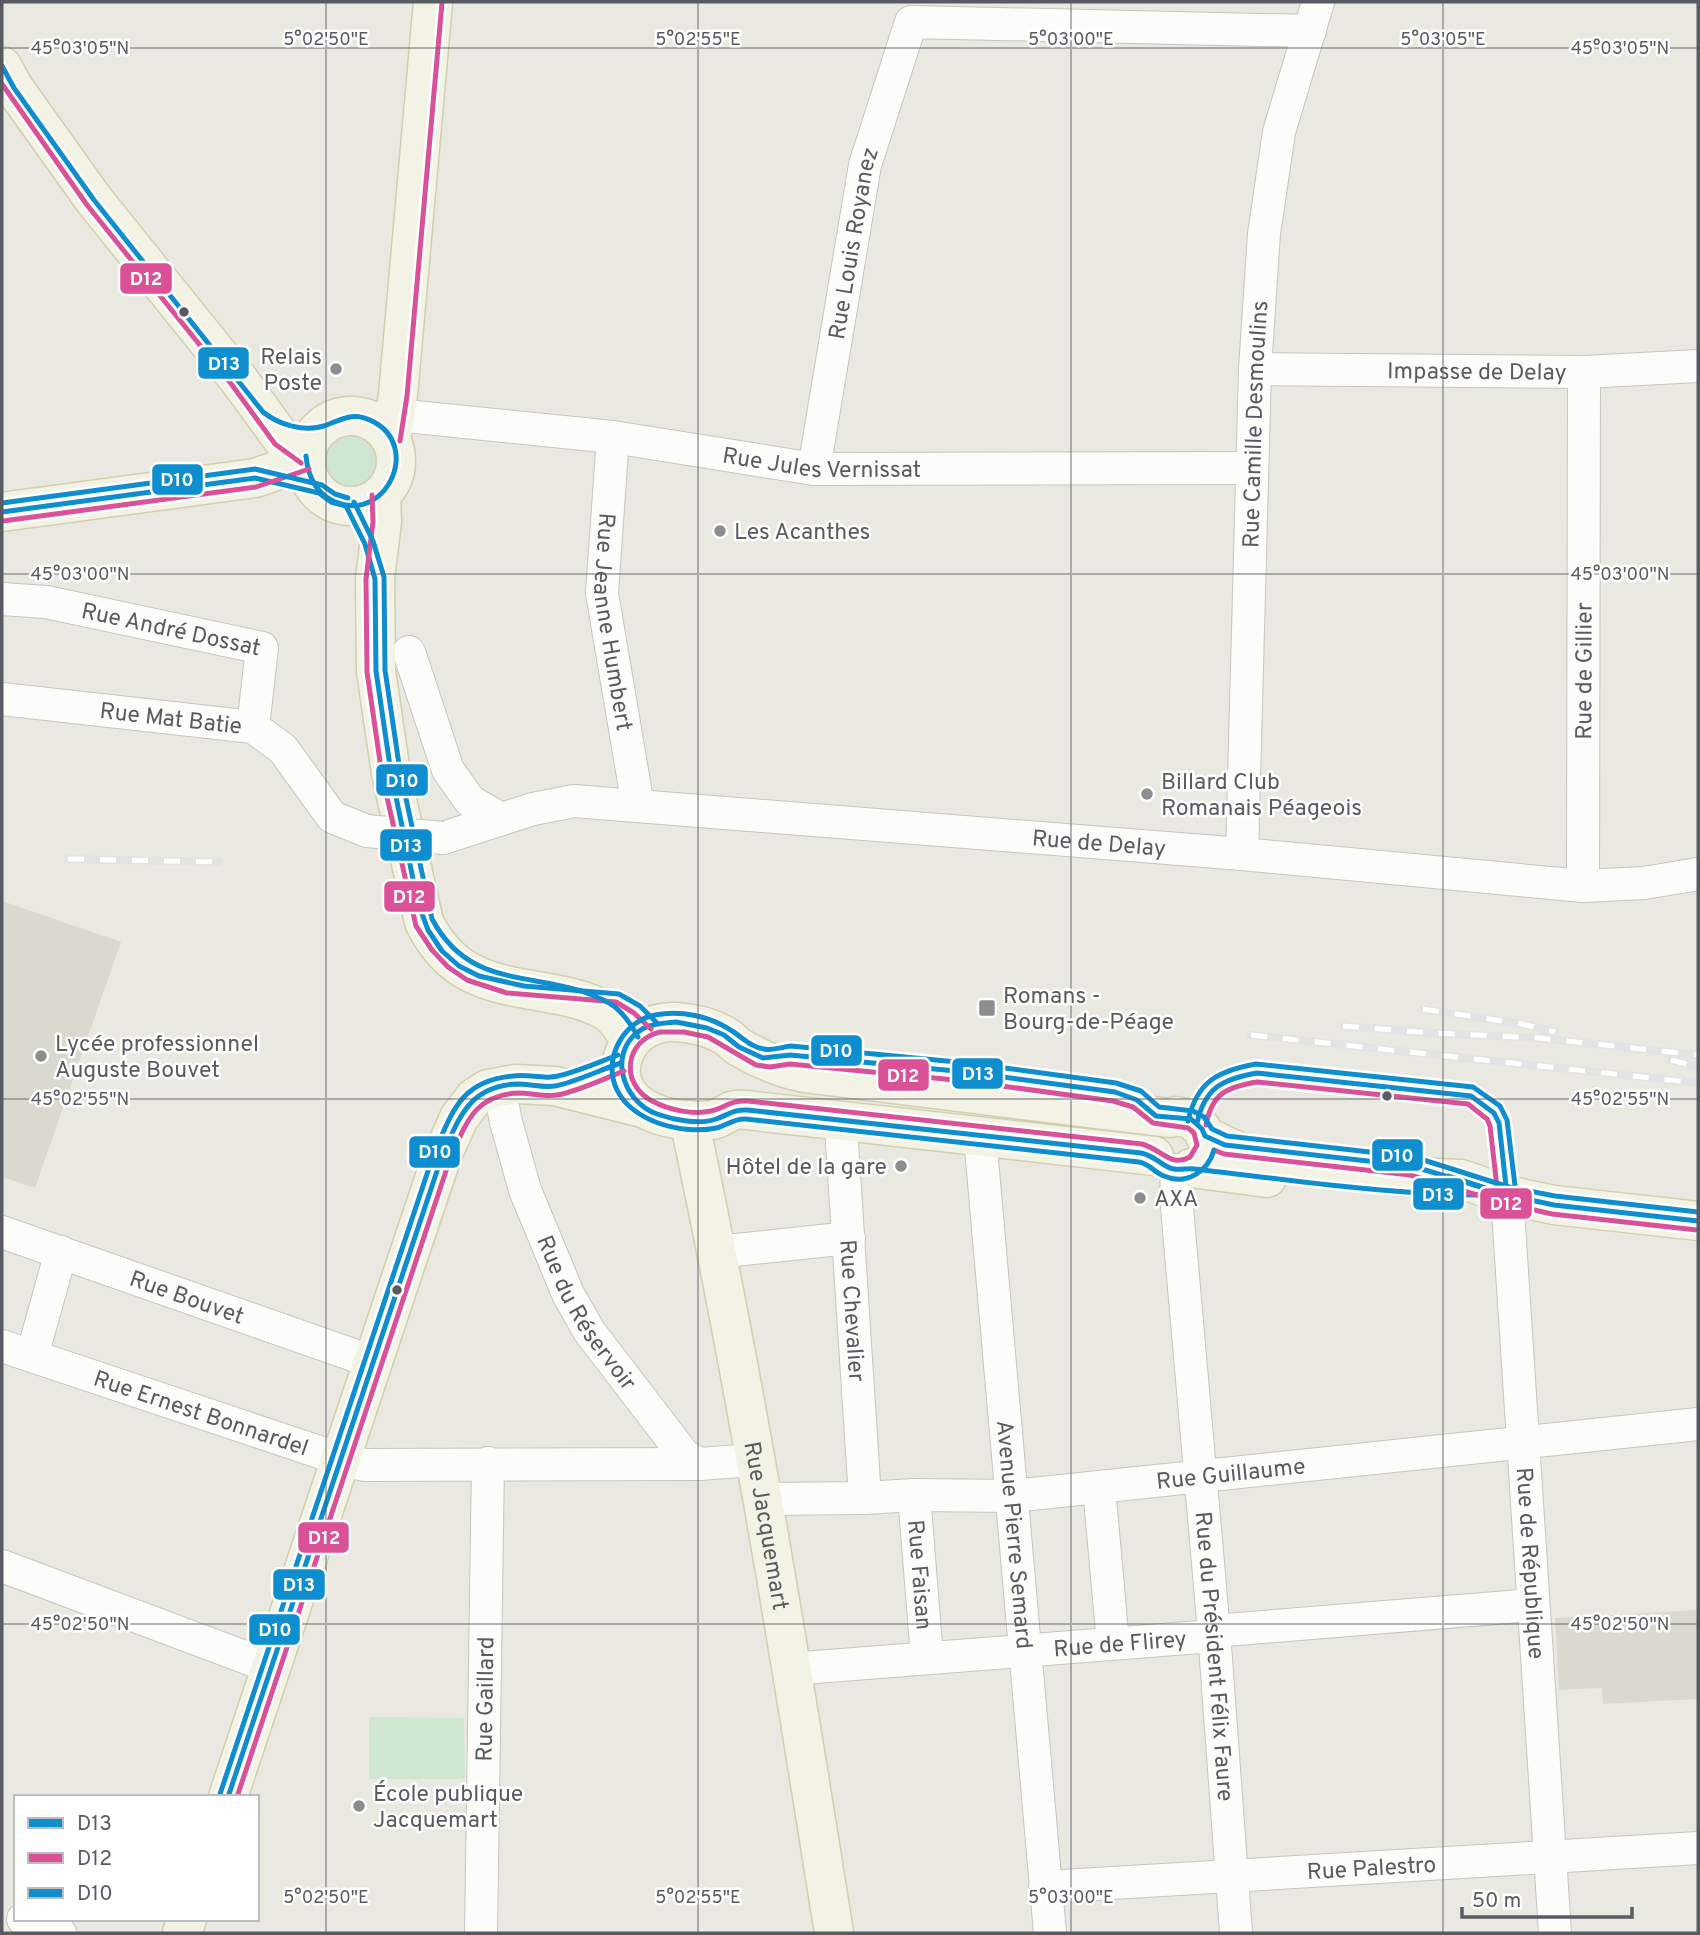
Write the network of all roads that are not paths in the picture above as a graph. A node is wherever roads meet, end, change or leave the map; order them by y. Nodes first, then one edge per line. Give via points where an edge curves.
1 (433, 2) edge
2 (1314, 17) edge
3 (6, 82) edge
4 (1698, 366) edge
5 (1255, 369) junction
6 (1584, 372) junction
7 (260, 411) junction
8 (388, 417) junction
9 (613, 437) junction
10 (1251, 468) junction
11 (814, 469) junction
12 (330, 473) junction
13 (245, 479) junction
14 (2, 512) edge
15 (2, 599) edge
16 (410, 652) dead end
17 (2, 699) edge
18 (253, 727) junction
19 (638, 806) junction
20 (501, 819) junction
21 (1242, 854) junction
22 (1698, 874) edge
23 (1583, 886) junction
24 (636, 1042) junction
25 (739, 1047) junction
26 (499, 1086) junction
27 (555, 1086) junction
28 (643, 1108) junction
29 (733, 1111) junction
30 (689, 1120) junction
31 (844, 1122) junction
32 (980, 1137) junction
33 (1182, 1145) junction
34 (1507, 1195) junction
35 (1698, 1221) edge
36 (2, 1231) edge
37 (849, 1238) junction
38 (61, 1252) junction
39 (717, 1252) junction
40 (2, 1346) edge
41 (32, 1356) junction
42 (373, 1362) junction
43 (1698, 1424) edge
44 (1523, 1444) junction
45 (340, 1459) junction
46 (754, 1460) junction
47 (488, 1463) junction
48 (699, 1464) junction
49 (1200, 1478) junction
50 (1099, 1488) junction
51 (914, 1495) junction
52 (1013, 1496) junction
53 (865, 1498) junction
54 (761, 1499) junction
55 (2, 1566) edge
56 (1533, 1605) junction
57 (1214, 1632) junction
58 (1113, 1643) junction
59 (1025, 1649) junction
60 (927, 1657) junction
61 (271, 1667) junction
62 (790, 1669) junction
63 (229, 1795) edge
64 (1698, 1848) edge
65 (1551, 1856) junction
66 (1231, 1876) junction
67 (1045, 1886) junction
68 (28, 1921) edge
69 (60, 1933) edge
70 (481, 1933) edge
71 (834, 1933) edge
72 (1050, 1933) edge
73 (1236, 1933) edge
74 (1555, 1933) edge

1 - 8 main road
2 - 5 street, Rue Camille Desmoulins via 1273,161
2 - 11 street, Rue Louis Royanez via 911,22 865,165
3 - 7 main road
4 - 6 street, Impasse de Delay
5 - 6 street, Impasse de Delay
5 - 10 street, Rue Camille Desmoulins
6 - 23 street, Rue de Gillier
7 - 12 main road via 299,427
7 - 13 main road via 256,446
8 - 9 street, Rue Jules Vernissat
8 - 12 main road via 345,416
8 - 12 main road via 396,470 388,488
9 - 11 street, Rue Jules Vernissat
9 - 19 street, Rue Jeanne Humbert via 602,593
10 - 11 street, Rue Jules Vernissat
10 - 21 street, Rue Camille Desmoulins
12 - 13 main road
12 - 24 main road via 382,522 375,579 376,671 391,773 424,922 448,957 486,980 616,993 632,1001
13 - 14 main road
15 - 18 street, Rue André Dossat via 46,601 262,648
16 - 20 street via 448,770 470,801
17 - 18 street, Rue Mat Batie
18 - 20 street, Rue Mat Batie, bridge via 283,749 332,817 367,831 443,838
19 - 20 street, Rue de Delay via 574,801
19 - 21 street, Rue de Delay
21 - 23 street, Rue de Delay
22 - 23 street, Rue de Delay
24 - 25 main road via 676,1022 707,1028
24 - 27 main road
24 - 28 main road via 623,1081
25 - 29 main road via 749,1081
25 - 33 main road via 782,1068 804,1073
26 - 27 main road
26 - 42 main road via 474,1098 458,1118
26 - 48 street, Rue du Réservoir via 525,1190 568,1294 589,1331 684,1455
27 - 28 main road
28 - 30 main road
29 - 30 main road via 715,1120
29 - 31 main road
30 - 39 main road, Rue Jacquemart
31 - 32 main road
31 - 37 street, Rue Chevalier
32 - 33 main road
32 - 52 street, Avenue Pierre Semard
33 - 34 main road via 1254,1159 1461,1179
33 - 49 street, Rue du Président Félix Faure via 1176,1196
34 - 35 main road via 1554,1205
34 - 44 street, Rue de République
36 - 38 street, Rue Bouvet
37 - 39 street
37 - 53 street, Rue Chevalier
38 - 41 street
38 - 42 street, Rue Bouvet
39 - 46 main road, Rue Jacquemart
40 - 41 street, Rue Ernest Bonnardel
41 - 45 street, Rue Ernest Bonnardel
42 - 45 main road
43 - 44 street, Rue Guillaume
44 - 49 street, Rue Guillaume
44 - 56 street, Rue de République
45 - 47 street, Rue Ernest Bonnardel via 364,1465
45 - 61 main road
46 - 48 street
46 - 54 main road, Rue Jacquemart
47 - 48 street, Rue Ernest Bonnardel
47 - 70 street, Rue Gaillard
49 - 50 street, Rue Guillaume
49 - 57 street, Rue du Président Félix Faure
50 - 52 street, Rue Guillaume
50 - 58 street
51 - 52 street, Rue Guillaume
51 - 53 street, Rue Guillaume
51 - 60 street, Rue Faisan
52 - 59 street, Avenue Pierre Semard
53 - 54 street, Rue Guillaume
54 - 62 main road, Rue Jacquemart
55 - 61 street
56 - 57 street, Rue de Flirey
56 - 65 street, Rue de République
57 - 58 street, Rue de Flirey
57 - 66 street, Rue du Président Félix Faure
58 - 59 street, Rue de Flirey
59 - 60 street, Rue de Flirey
59 - 67 street, Avenue Pierre Semard
60 - 62 street, Rue de Flirey
61 - 63 main road
62 - 71 main road, Rue Jacquemart
64 - 65 street, Rue Palestro
65 - 66 street, Rue Palestro
65 - 74 street, Rue de République
66 - 67 street, Rue Palestro
66 - 73 street, Rue du Président Félix Faure
67 - 72 street, Avenue Pierre Semard
68 - 69 street

